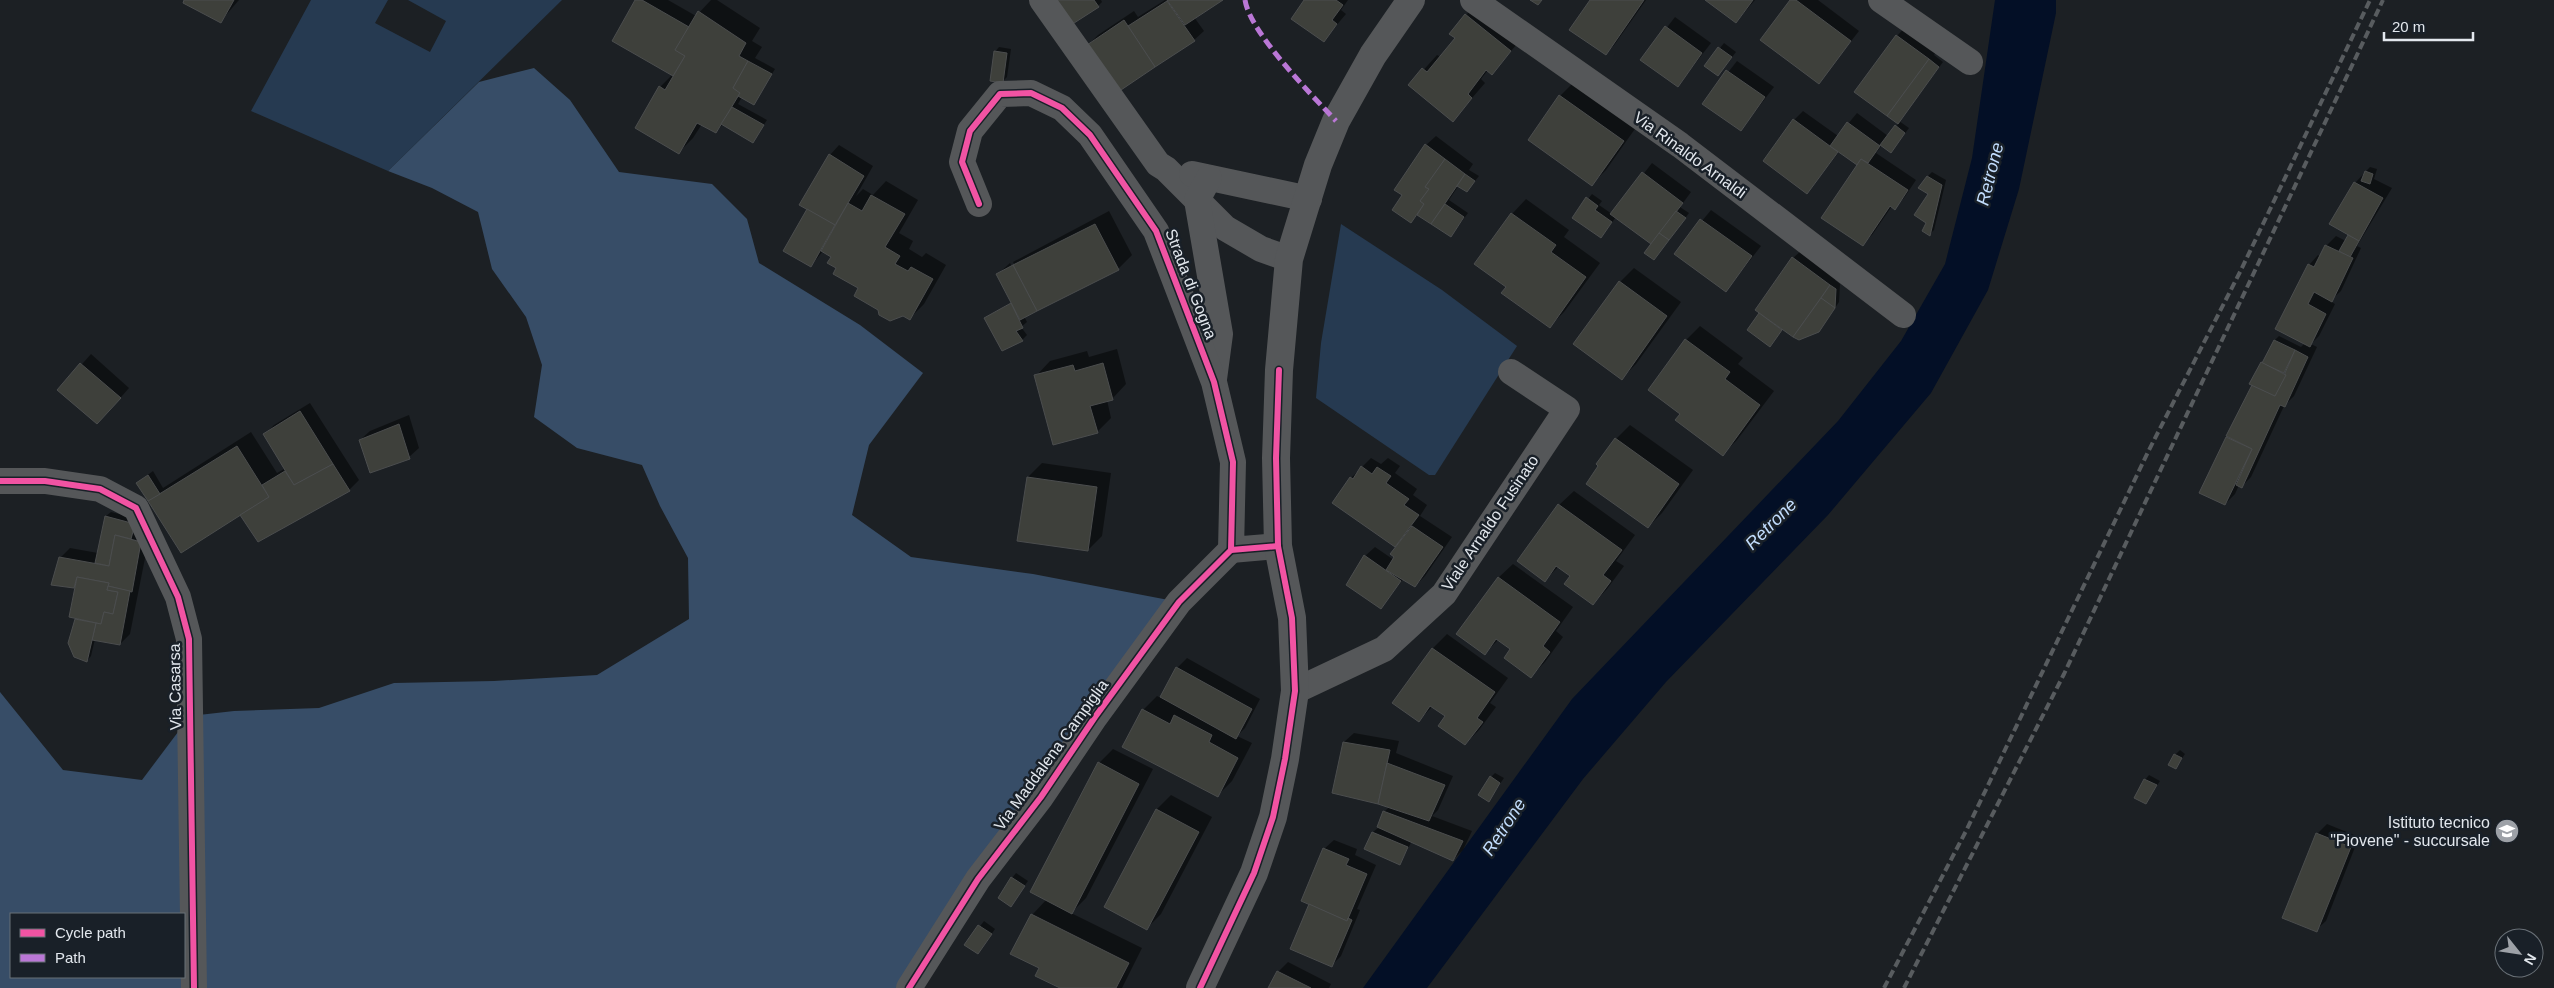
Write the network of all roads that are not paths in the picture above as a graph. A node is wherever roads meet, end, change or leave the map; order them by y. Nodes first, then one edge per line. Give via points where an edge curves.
1 (1042, 0) edge
2 (1411, 0) edge
3 (1473, 0) edge
4 (1881, 0) edge
5 (1970, 62) dead end
6 (1203, 189) junction
7 (1309, 198) junction
8 (979, 204) dead end
9 (1289, 259) junction
10 (1903, 315) dead end
11 (1511, 372) dead end
12 (1214, 382) junction
13 (0, 482) edge
14 (1278, 546) junction
15 (1231, 550) junction
16 (1295, 691) junction
17 (194, 988) edge
18 (909, 988) edge
19 (1200, 988) edge

1 - 6 street via 1158,164
2 - 7 street via 1373,55 1336,121
3 - 10 street, Via Rinaldo Arnaldi via 1680,146
4 - 5 street
6 - 7 street
6 - 9 street via 1225,228 1261,249
6 - 12 street, Strada di Gogna via 1220,334
7 - 9 street
8 - 12 street, Strada di Gogna via 962,162 970,131 1000,94 1031,93 1062,108 1090,135 1156,231
9 - 14 street via 1279,370
11 - 16 street, Viale Arnaldo Fusinato via 1567,409 1444,594 1384,649
12 - 15 street, Strada di Gogna via 1233,462
13 - 17 street, Via Casarsa via 45,481 100,489 136,508 178,597 189,639
14 - 15 street
14 - 16 street via 1292,618
15 - 18 street, Via Maddalena Campiglia via 1180,602 1041,797 978,879
16 - 19 street via 1273,817 1254,873

